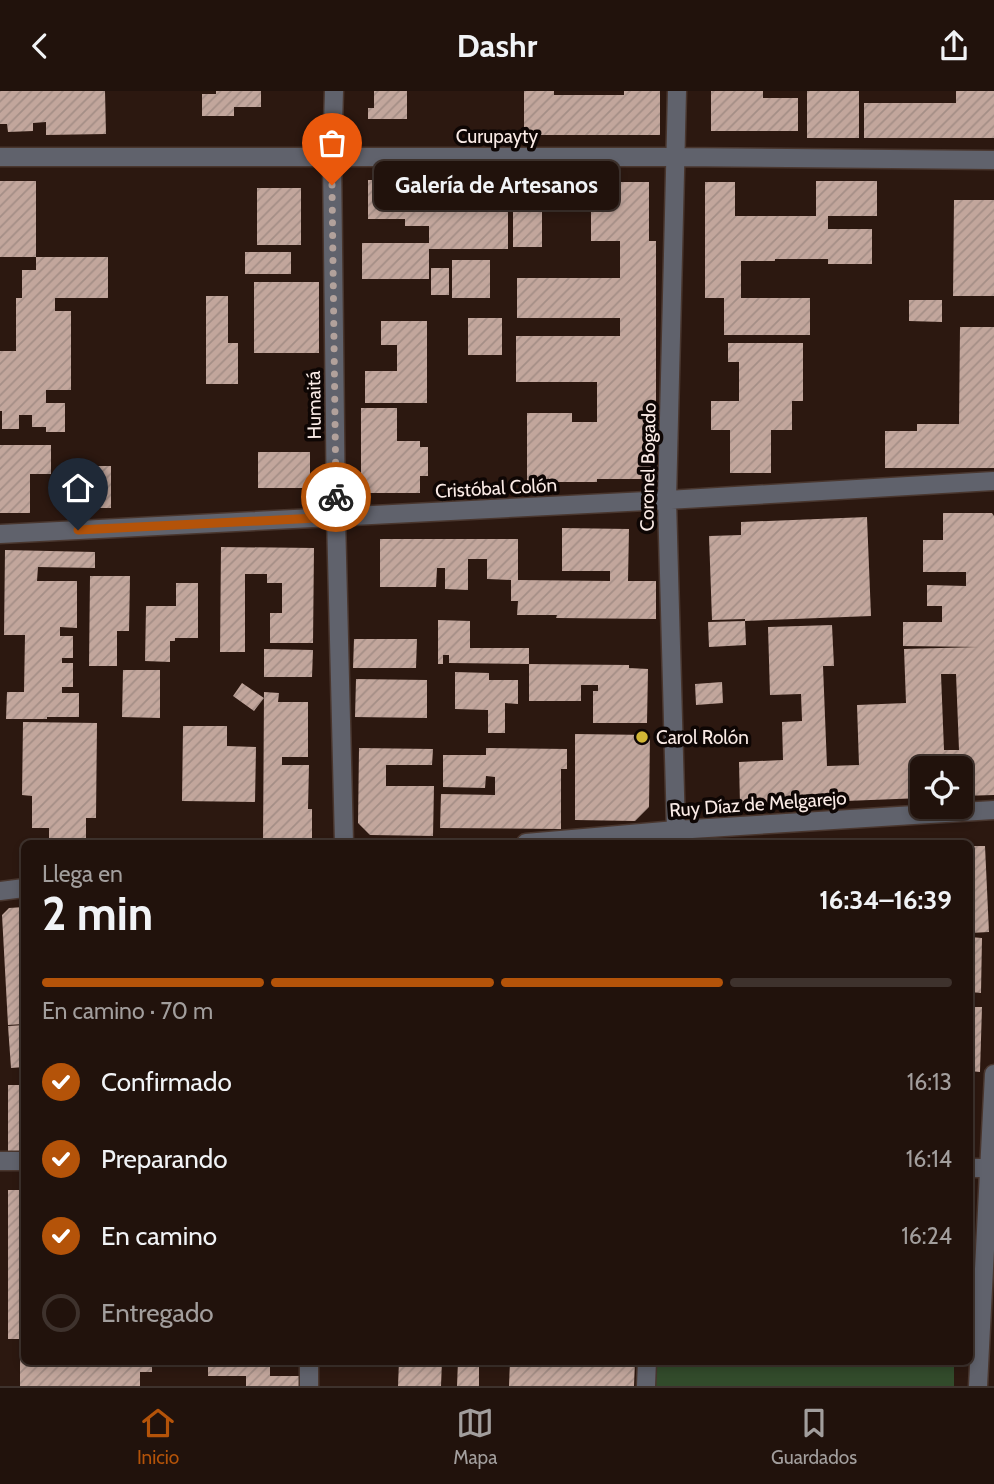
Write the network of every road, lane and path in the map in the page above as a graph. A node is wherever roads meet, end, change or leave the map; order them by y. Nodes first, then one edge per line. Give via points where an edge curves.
1 (334, 91) edge
2 (677, 91) edge
3 (0, 157) edge
4 (332, 157) junction
5 (676, 157) junction
6 (994, 160) edge
7 (994, 481) edge
8 (667, 501) junction
9 (336, 517) junction
10 (0, 534) edge
11 (994, 810) edge
12 (675, 837) edge
13 (344, 840) edge
14 (600, 840) edge
15 (21, 888) edge
16 (0, 891) edge
17 (994, 1073) edge
18 (0, 1161) edge
19 (21, 1161) edge
20 (973, 1168) edge
21 (991, 1168) edge
22 (309, 1365) edge
23 (647, 1365) edge
24 (309, 1386) edge
25 (646, 1386) edge
26 (978, 1386) edge

1 - 4 street, Humaitá
2 - 5 street, Coronel Bogado
3 - 4 street, Curupayty
4 - 5 street, Curupayty
4 - 9 street, Humaitá
5 - 6 street, Curupayty
5 - 8 street, Coronel Bogado
7 - 8 street, Cristóbal Colón
8 - 9 street, Cristóbal Colón
8 - 12 street, Coronel Bogado
9 - 10 street, Cristóbal Colón
9 - 13 street, Humaitá
11 - 12 street, Ruy Díaz de Melgarejo
12 - 14 street, Ruy Díaz de Melgarejo
15 - 16 street
17 - 21 street
18 - 19 street
20 - 21 street
21 - 26 street
22 - 24 street
23 - 25 street

